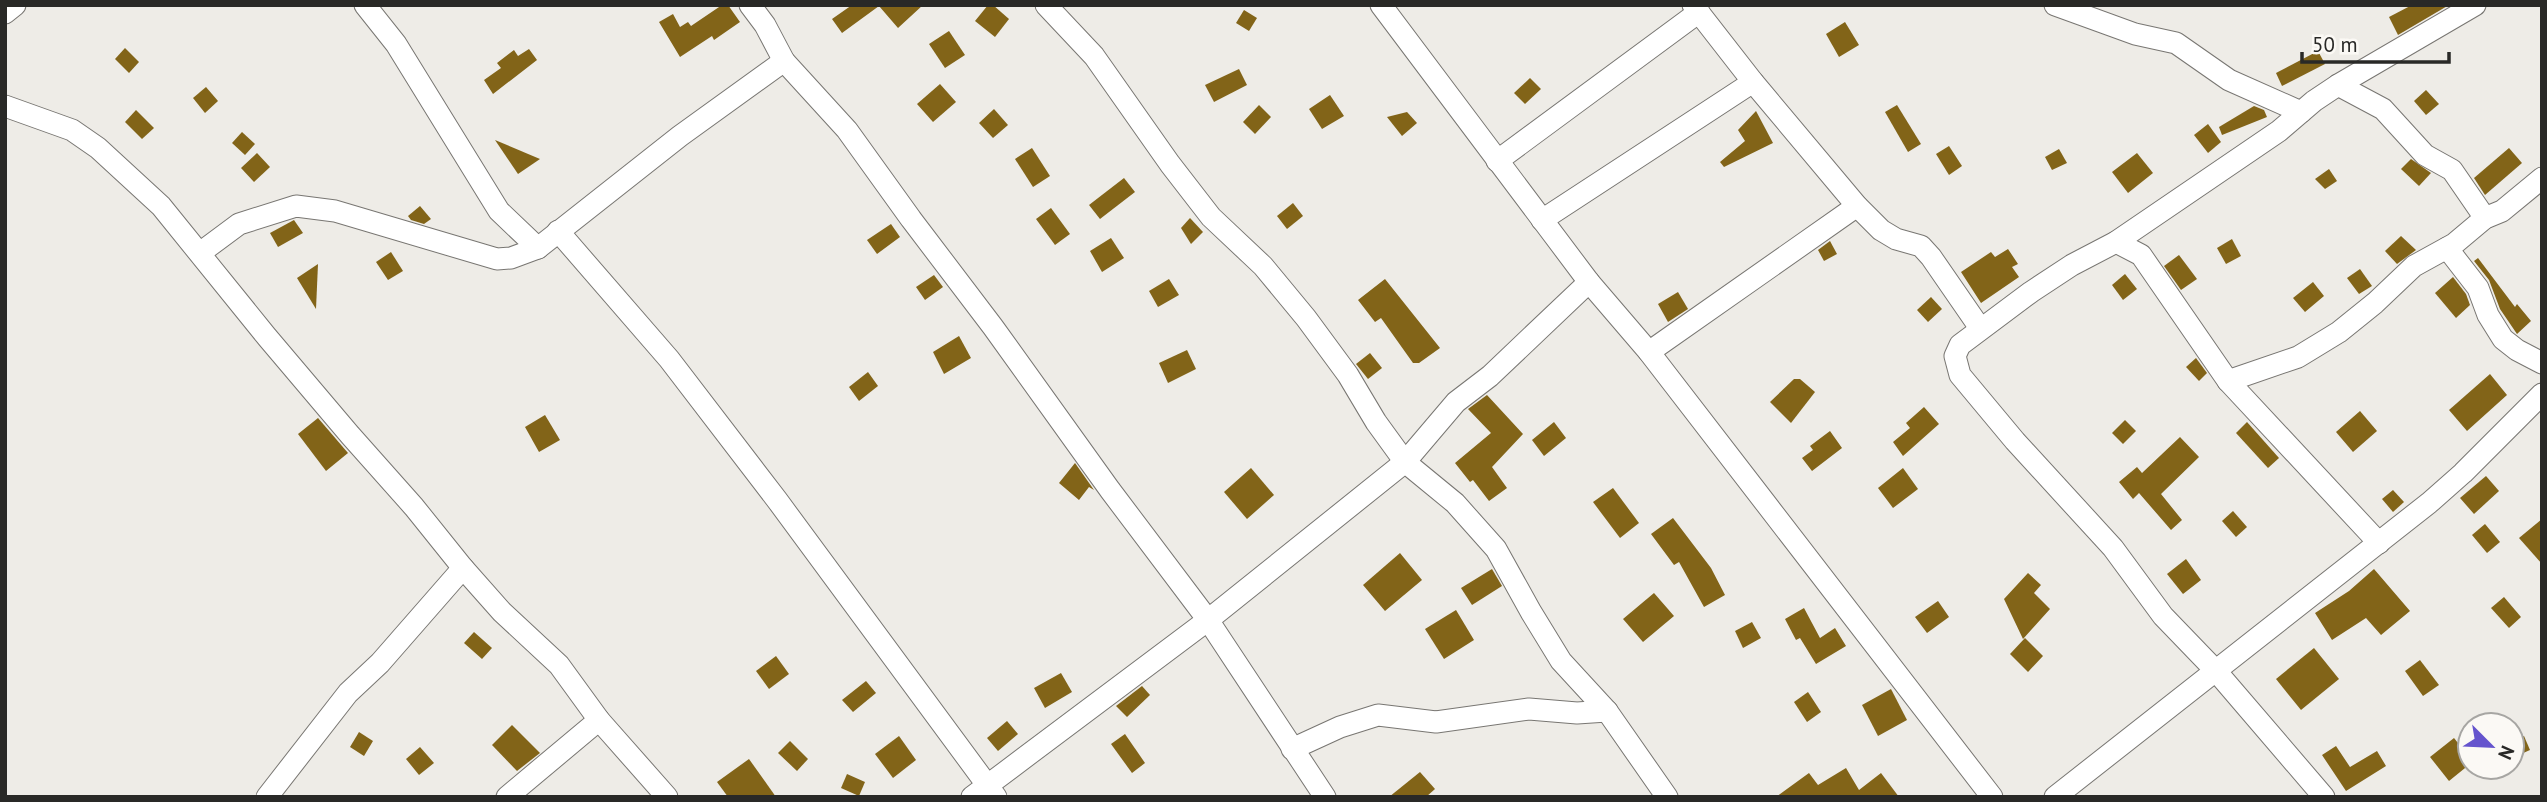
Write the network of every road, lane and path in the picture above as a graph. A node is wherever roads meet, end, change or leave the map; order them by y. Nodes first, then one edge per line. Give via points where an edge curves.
1 (15, 5) edge
2 (365, 5) edge
3 (750, 5) edge
4 (1046, 5) edge
5 (2054, 5) edge
6 (2474, 5) edge
7 (1392, 9) edge
8 (1696, 9) edge
9 (5, 13) edge
10 (784, 61) junction
11 (1754, 82) junction
12 (2338, 85) junction
13 (5, 106) edge
14 (2301, 112) junction
15 (1497, 161) junction
16 (2542, 178) edge
17 (1857, 205) junction
18 (2486, 218) junction
19 (1542, 220) junction
20 (558, 231) junction
21 (2116, 242) junction
22 (538, 248) junction
23 (2447, 248) junction
24 (200, 253) junction
25 (1589, 282) junction
26 (1980, 328) junction
27 (1649, 352) junction
28 (2542, 363) edge
29 (2228, 381) junction
30 (2542, 394) edge
31 (1405, 462) junction
32 (2379, 543) junction
33 (463, 568) junction
34 (1208, 620) junction
35 (2217, 671) junction
36 (1607, 711) junction
37 (599, 720) junction
38 (1292, 749) junction
39 (985, 793) edge
40 (267, 797) edge
41 (507, 797) edge
42 (667, 797) edge
43 (1325, 797) edge
44 (1667, 797) edge
45 (1992, 797) edge
46 (2056, 797) edge
47 (2324, 797) edge

1 - 9 street
2 - 22 street via 402,54 499,211
3 - 10 street
4 - 31 street via 1094,56 1211,217 1263,266 1306,318
5 - 14 street via 2176,43 2229,80
6 - 12 street
7 - 15 street
8 - 11 street
8 - 15 street
10 - 20 street
10 - 34 street via 848,130
11 - 17 street
11 - 19 street
12 - 14 street
12 - 18 street via 2383,109 2425,155 2452,170
13 - 24 street via 72,130 99,148 161,206
14 - 21 street
15 - 19 street
16 - 18 street via 2502,211
17 - 26 street via 1881,230 1921,246
17 - 27 street
18 - 23 street
19 - 25 street
20 - 22 street
20 - 39 street via 678,370 778,500
21 - 26 street via 2072,265
21 - 29 street via 2133,249 2148,264
22 - 24 street via 496,259 335,211 296,206 239,224
23 - 28 street via 2478,288 2503,339
23 - 29 street via 2414,266 2339,332 2308,351
24 - 33 street
25 - 27 street
25 - 31 street via 1457,402
26 - 35 street via 1960,345 1955,356 1960,375 2113,548 2163,616
27 - 45 street
29 - 32 street
30 - 32 street via 2463,474
31 - 34 street
31 - 36 street via 1455,503 1496,549 1561,661
32 - 35 street
33 - 37 street via 559,665
33 - 40 street via 348,693
34 - 38 street
34 - 39 street
35 - 46 street
35 - 47 street
36 - 38 street via 1528,709 1436,722 1378,715
36 - 44 street
37 - 41 street
37 - 42 street
38 - 43 street

